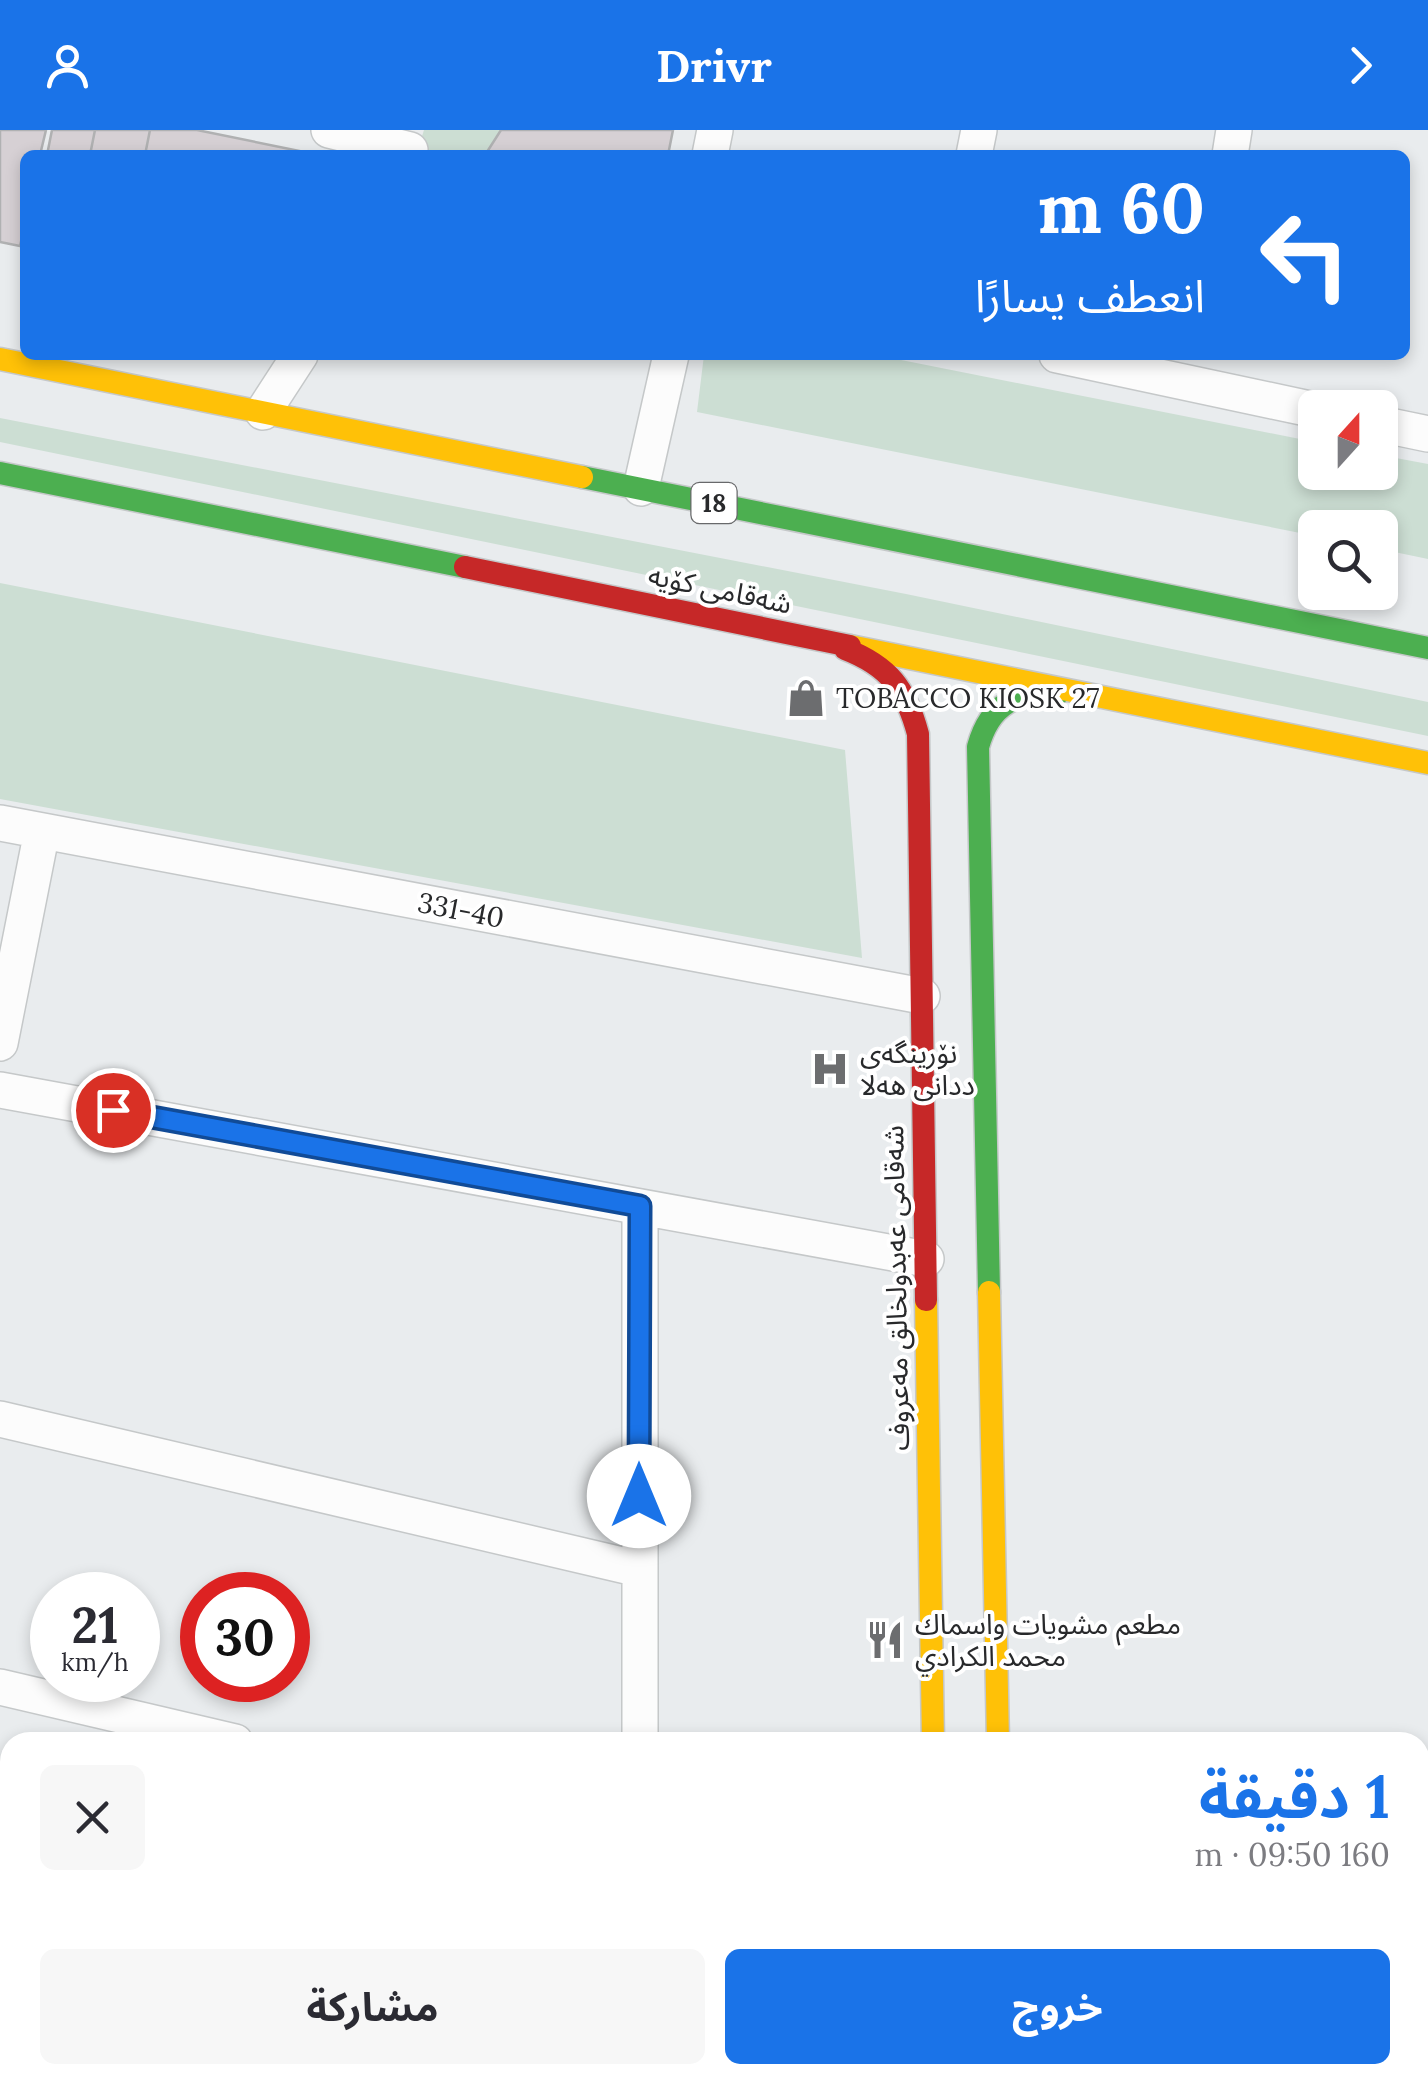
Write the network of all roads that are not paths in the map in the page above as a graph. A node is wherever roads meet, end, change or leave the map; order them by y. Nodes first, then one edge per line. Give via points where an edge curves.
1 (329, 130) edge
2 (412, 145) edge
3 (0, 358) edge
4 (297, 360) edge
5 (670, 360) edge
6 (1104, 360) edge
7 (1190, 369) edge
8 (1298, 404) edge
9 (263, 412) junction
10 (1398, 428) edge
11 (1428, 434) edge
12 (0, 474) edge
13 (641, 488) junction
14 (827, 642) junction
15 (1428, 648) edge
16 (1079, 694) junction
17 (1428, 763) edge
18 (0, 823) edge
19 (42, 831) junction
20 (921, 928) junction
21 (982, 928) junction
22 (922, 996) junction
23 (0, 1044) edge
24 (0, 1090) edge
25 (640, 1206) junction
26 (926, 1258) junction
27 (0, 1419) edge
28 (638, 1569) junction
29 (0, 1687) edge
30 (104, 1728) edge
31 (141, 1732) edge
32 (640, 1732) edge
33 (933, 1732) edge
34 (998, 1732) edge

1 - 2 street
3 - 9 main road, 18
4 - 9 street
5 - 13 street
6 - 7 street
7 - 8 street
9 - 13 main road, 18
10 - 11 street
12 - 14 main road, شەقامی کۆیە
13 - 15 main road, 18
14 - 16 main road, شەقامی کۆیە
14 - 20 main road, شەقامی عەبدولخالق مەعروف via 895,675 909,696 918,734
16 - 17 main road, شەقامی کۆیە
16 - 21 main road via 1009,696 982,724
18 - 19 street, 331-40
19 - 22 street, 331-40
19 - 23 street
20 - 21 main road
20 - 22 main road, شەقامی عەبدولخالق مەعروف
21 - 34 main road
22 - 26 main road, شەقامی عەبدولخالق مەعروف
24 - 25 street
25 - 26 street
25 - 28 street
26 - 33 main road, شەقامی عەبدولخالق مەعروف
27 - 28 street
28 - 32 street
29 - 30 street
30 - 31 street

